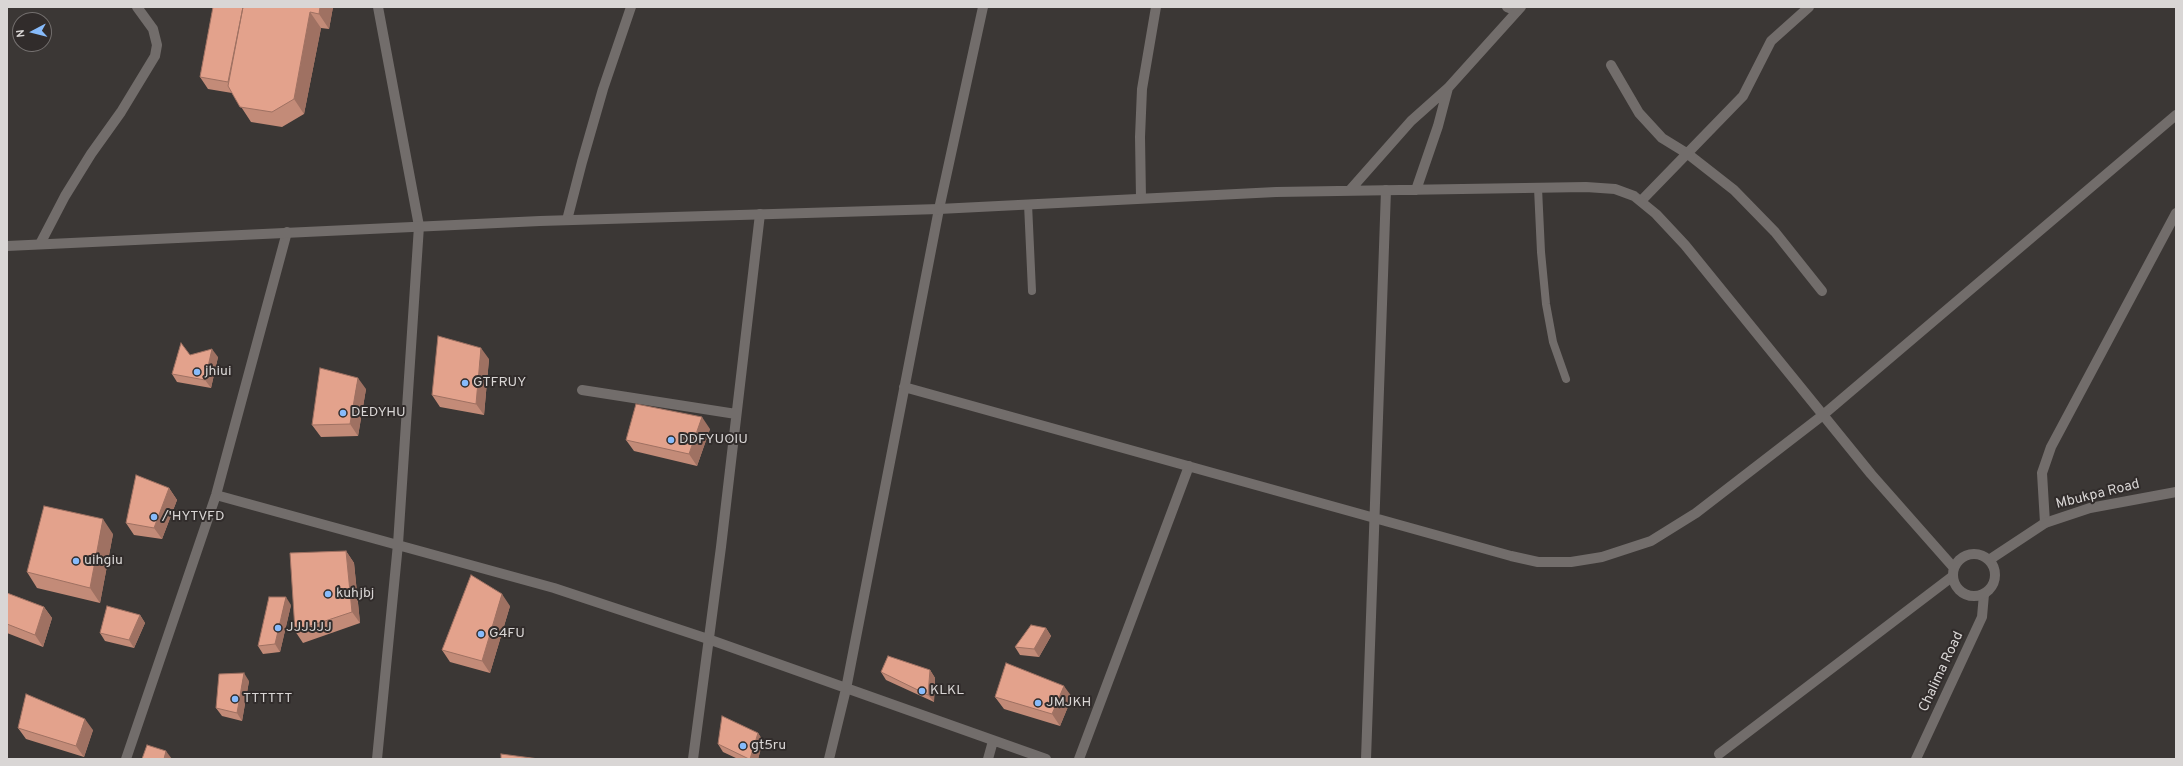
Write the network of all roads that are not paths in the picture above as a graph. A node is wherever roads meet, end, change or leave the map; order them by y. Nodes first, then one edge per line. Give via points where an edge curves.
1 (137, 7) edge
2 (378, 7) edge
3 (631, 7) edge
4 (983, 7) edge
5 (1156, 7) edge
6 (1809, 7) edge
7 (1515, 8) edge
8 (1611, 65) dead end
9 (1448, 88) junction
10 (2176, 115) edge
11 (1688, 154) junction
12 (1538, 188) junction
13 (1350, 190) junction
14 (1386, 190) junction
15 (1416, 190) junction
16 (1141, 198) junction
17 (1641, 201) junction
18 (1028, 204) junction
19 (938, 209) junction
20 (2176, 213) edge
21 (760, 214) junction
22 (567, 220) junction
23 (419, 226) junction
24 (287, 232) junction
25 (40, 244) junction
26 (7, 246) edge
27 (1032, 291) dead end
28 (1822, 291) dead end
29 (1566, 379) dead end
30 (904, 388) junction
31 (582, 390) dead end
32 (736, 414) junction
33 (1823, 414) junction
34 (1189, 466) junction
35 (2176, 492) edge
36 (216, 495) junction
37 (1375, 518) junction
38 (2045, 523) junction
39 (398, 544) junction
40 (1989, 560) junction
41 (1954, 572) junction
42 (1984, 594) junction
43 (708, 639) junction
44 (846, 689) junction
45 (993, 740) junction
46 (1720, 754) dead end
47 (126, 759) edge
48 (377, 759) edge
49 (693, 759) edge
50 (829, 759) edge
51 (988, 759) edge
52 (1046, 759) edge
53 (1079, 759) edge
54 (1366, 759) edge
55 (1916, 759) edge

1 - 25 street via 153,29 157,45 155,56 65,196
2 - 23 street
3 - 22 street via 603,89
4 - 19 street
5 - 16 street via 1142,89
6 - 11 street via 1771,41 1743,96
7 - 9 street
8 - 11 street via 1639,113 1662,138
9 - 13 street via 1411,121
9 - 15 street
10 - 33 street
11 - 17 street
11 - 28 street via 1734,190 1775,232
12 - 15 street
12 - 17 street via 1615,189
12 - 29 lane via 1546,304 1553,342
13 - 14 street
13 - 16 street
14 - 15 street
14 - 37 street
16 - 18 street
17 - 33 street via 1685,245
18 - 19 street
18 - 27 lane
19 - 21 street
19 - 30 street
20 - 38 street via 2051,447 2042,473
21 - 22 street
21 - 32 street
22 - 23 street
23 - 24 street
23 - 39 street
24 - 25 street
24 - 36 street
25 - 26 street
30 - 34 street
30 - 44 street
31 - 32 street
32 - 43 street
33 - 37 street via 1674,528 1651,541 1602,557 1571,562 1538,562
33 - 41 street
34 - 37 street
34 - 53 street
35 - 38 street, Mbukpa Road via 2090,508
36 - 39 street
36 - 47 street
37 - 54 street
38 - 40 street, Mbukpa Road
39 - 43 street via 554,588
39 - 48 street
40 - 41 street via 1974,554 1959,561
40 - 42 street via 1994,566 1995,582
41 - 42 street via 1956,586 1967,595
41 - 46 street
42 - 55 street, Chalima Road via 1982,617
43 - 44 street
43 - 49 street
44 - 45 street
44 - 50 street
45 - 51 street
45 - 52 street

